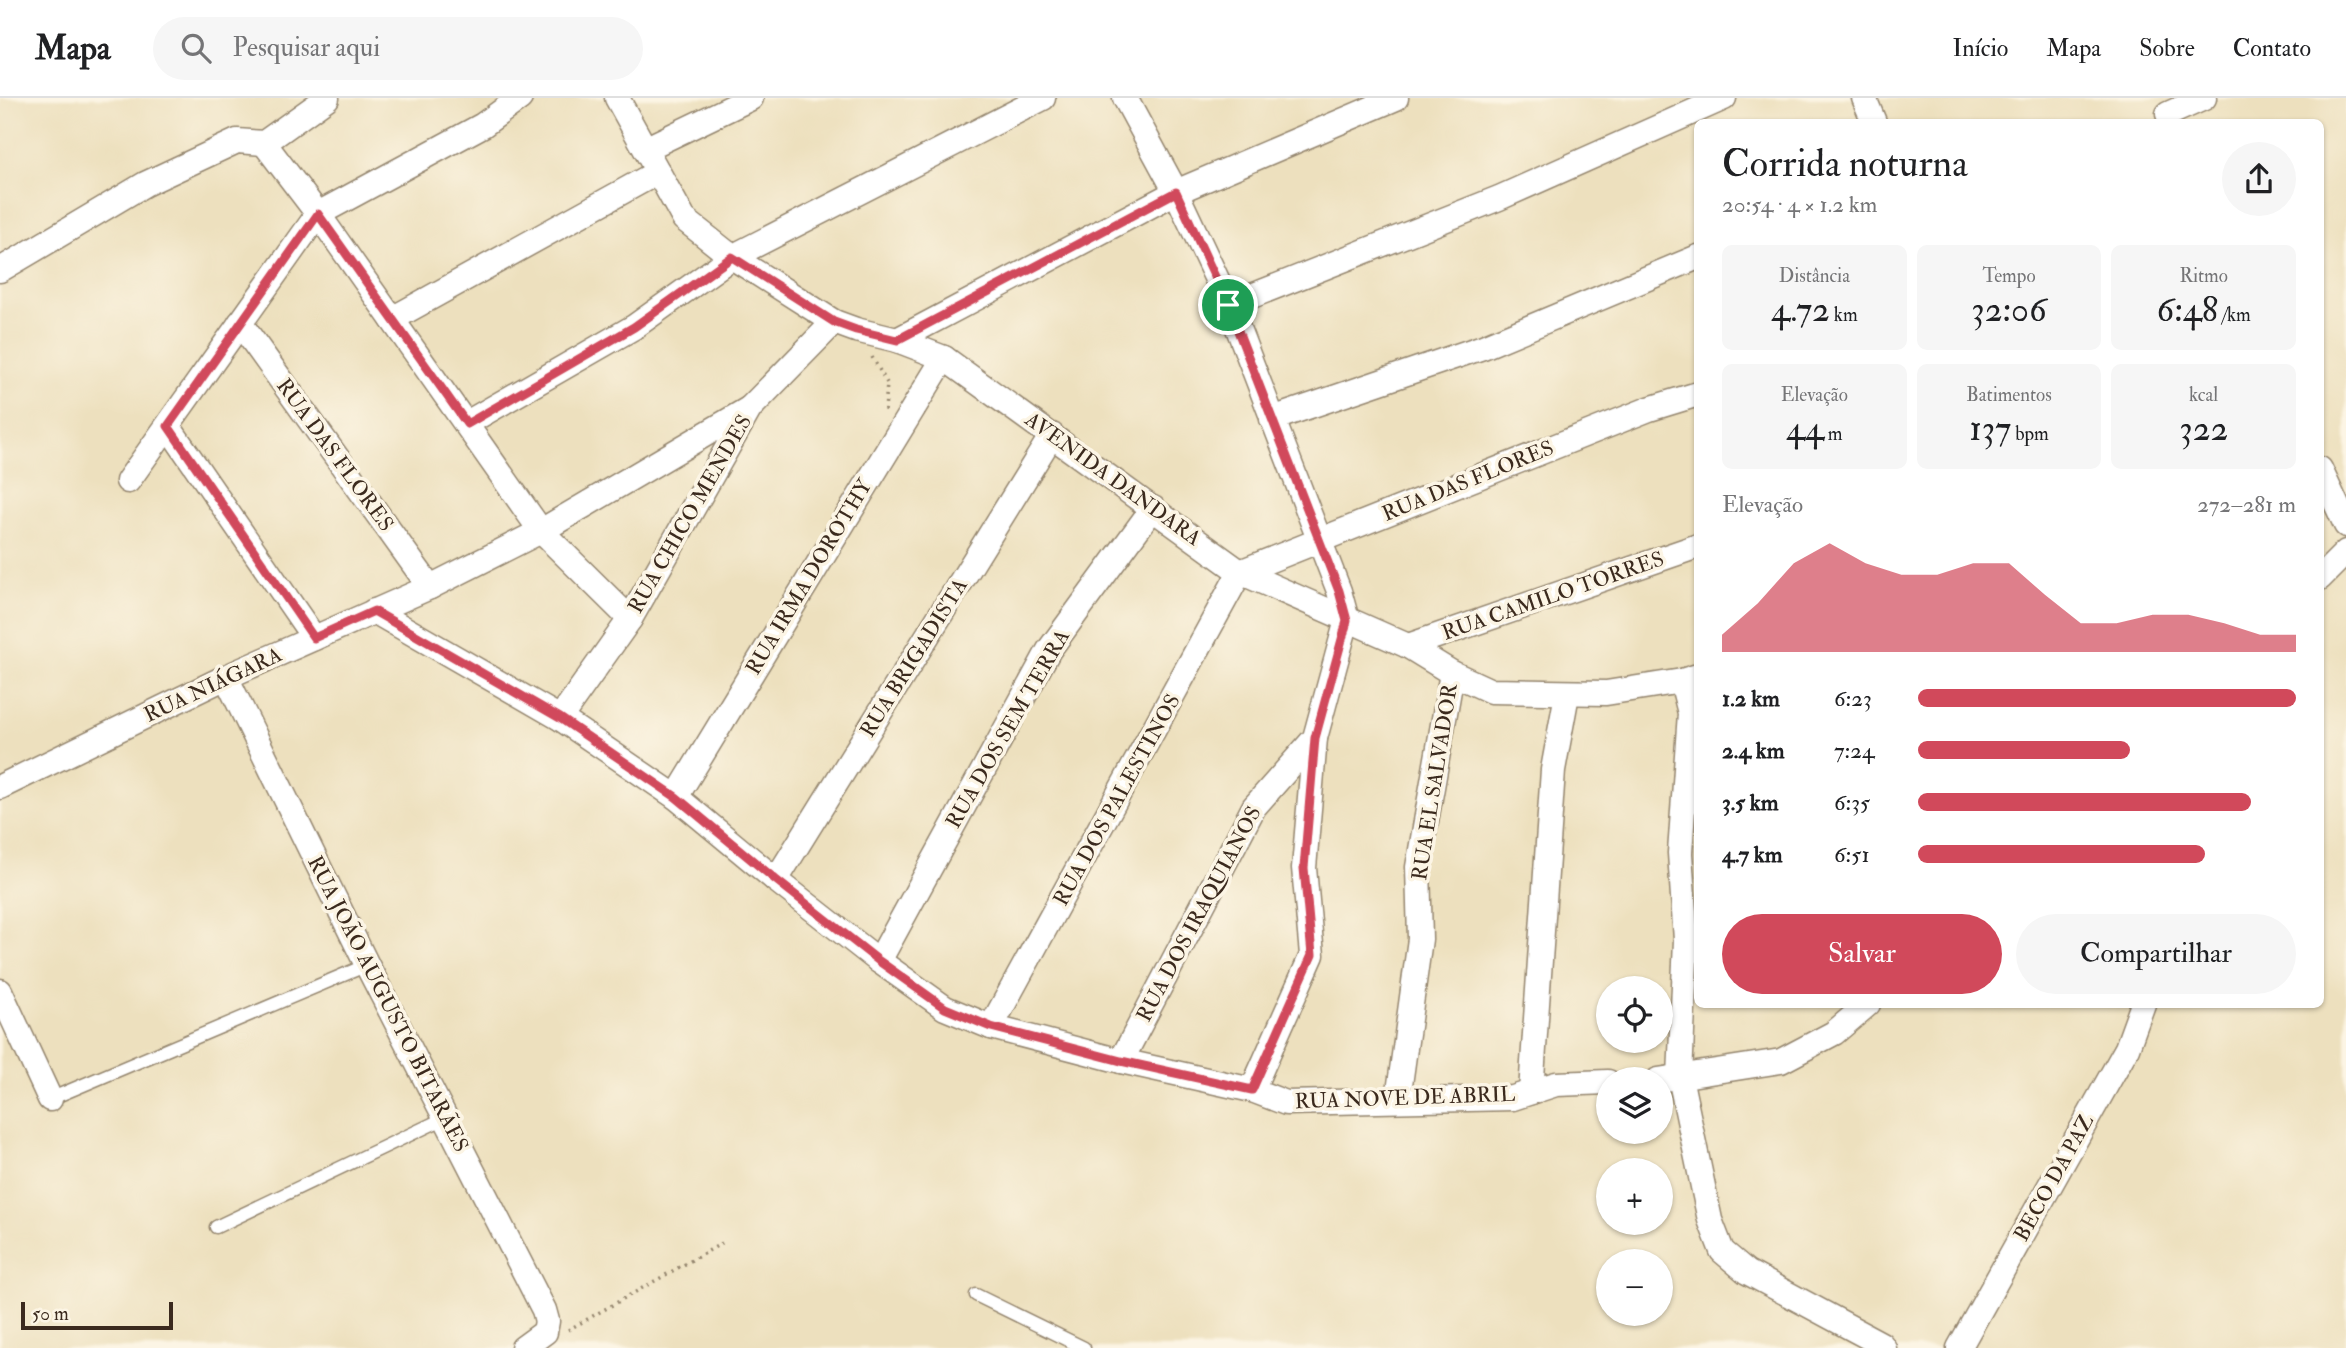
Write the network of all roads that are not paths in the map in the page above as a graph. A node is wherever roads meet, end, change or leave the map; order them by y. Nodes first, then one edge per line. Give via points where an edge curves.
1 (327, 98) edge
2 (520, 98) edge
3 (617, 98) edge
4 (751, 98) edge
5 (1043, 98) edge
6 (1396, 98) edge
7 (1724, 98) edge
8 (1864, 98) edge
9 (2204, 98) edge
10 (1126, 99) edge
11 (2167, 111) edge
12 (1873, 119) edge
13 (264, 143) junction
14 (647, 148) junction
15 (658, 172) junction
16 (1176, 192) junction
17 (318, 214) junction
18 (732, 257) junction
19 (1694, 259) edge
20 (0, 270) edge
21 (1228, 305) junction
22 (392, 319) junction
23 (240, 323) junction
24 (845, 326) junction
25 (897, 340) junction
26 (944, 358) junction
27 (1694, 395) edge
28 (750, 408) junction
29 (1272, 419) junction
30 (467, 424) junction
31 (168, 426) junction
32 (1052, 435) junction
33 (2324, 474) edge
34 (128, 481) dead end
35 (2340, 496) edge
36 (1153, 508) junction
37 (2346, 524) edge
38 (541, 531) junction
39 (1318, 541) junction
40 (1694, 547) edge
41 (2346, 552) edge
42 (1240, 572) junction
43 (2324, 574) edge
44 (430, 587) junction
45 (374, 611) junction
46 (630, 619) junction
47 (1347, 621) junction
48 (314, 638) junction
49 (1408, 646) junction
50 (1452, 673) junction
51 (226, 677) junction
52 (1690, 679) edge
53 (1567, 694) junction
54 (560, 718) junction
55 (1315, 738) junction
56 (0, 788) edge
57 (676, 797) junction
58 (1691, 802) edge
59 (776, 880) junction
60 (1692, 940) edge
61 (879, 961) junction
62 (367, 965) junction
63 (0, 991) edge
64 (1862, 1008) edge
65 (2142, 1008) edge
66 (991, 1027) junction
67 (1121, 1061) junction
68 (1671, 1067) edge
69 (1673, 1077) edge
70 (1596, 1082) edge
71 (1252, 1090) junction
72 (1531, 1092) junction
73 (1673, 1092) edge
74 (50, 1099) joint
75 (1398, 1099) junction
76 (445, 1118) junction
77 (216, 1227) dead end
78 (976, 1295) dead end
79 (523, 1348) edge
80 (1084, 1348) edge
81 (1884, 1348) edge
82 (1959, 1348) edge

1 - 13 street
2 - 17 street via 483,125
3 - 14 street, AVENIDA DANDARA
4 - 14 street
5 - 18 street
6 - 16 street
7 - 21 street via 1499,198
8 - 12 street
9 - 11 street
10 - 16 street
13 - 17 street
13 - 20 street via 237,141 145,184
14 - 15 street, AVENIDA DANDARA
15 - 18 street, AVENIDA DANDARA via 684,219
15 - 22 street
16 - 21 street
16 - 25 street
17 - 22 street
17 - 23 street
18 - 24 street, AVENIDA DANDARA
18 - 30 street via 634,327
19 - 29 street via 1483,347
21 - 29 street
22 - 30 street
23 - 31 street
23 - 44 street, RUA DAS FLORES
24 - 25 street, AVENIDA DANDARA
24 - 28 street, RUA CHICO MENDES
25 - 26 street, AVENIDA DANDARA
26 - 32 street, AVENIDA DANDARA
26 - 57 street, RUA IRMA DOROTHY
27 - 39 street, RUA DAS FLORES
28 - 38 street, RUA NIÁGARA
28 - 46 street, RUA CHICO MENDES
29 - 39 street
30 - 38 street
31 - 34 street
31 - 48 street
32 - 36 street, AVENIDA DANDARA
32 - 59 street, RUA BRIGADISTA
33 - 35 street
35 - 37 street
36 - 42 street, AVENIDA DANDARA
36 - 61 street, RUA DOS SEM TERRA via 1049,650
38 - 44 street, RUA NIÁGARA
38 - 46 street
39 - 42 street, RUA DAS FLORES
39 - 47 street
40 - 49 street, RUA CAMILO TORRES
41 - 43 street
42 - 47 street, AVENIDA DANDARA
42 - 66 street, RUA DOS PALESTINOS
44 - 45 street, RUA NIÁGARA
45 - 48 street, RUA NIÁGARA
45 - 54 street, RUA NOVE DE ABRIL
46 - 54 street, RUA CHICO MENDES
47 - 49 street, AVENIDA DANDARA
47 - 55 street, RUA DOS IRAQUIANOS
48 - 51 street, RUA NIÁGARA
49 - 50 street, AVENIDA DANDARA
50 - 53 street, AVENIDA DANDARA via 1490,691
50 - 75 street, RUA EL SALVADOR via 1418,867 1420,939
51 - 56 street, RUA NIÁGARA
51 - 62 street, RUA JOÃO AUGUSTO BITARÃES
52 - 53 street, AVENIDA DANDARA via 1606,693
52 - 58 street
53 - 72 street via 1553,770
54 - 57 street, RUA NOVE DE ABRIL
55 - 67 street, RUA DOS IRAQUIANOS via 1254,807
55 - 71 street via 1304,868 1312,955
57 - 59 street, RUA NOVE DE ABRIL
58 - 60 street via 1680,853
59 - 61 street, RUA NOVE DE ABRIL
60 - 68 street
61 - 66 street, RUA NOVE DE ABRIL via 945,1008
62 - 74 lane
62 - 76 street, RUA JOÃO AUGUSTO BITARÃES
63 - 74 street
64 - 69 street via 1835,1033 1781,1061
65 - 82 street, BECO DA PAZ via 2127,1048
66 - 67 street, RUA NOVE DE ABRIL
67 - 71 street, RUA NOVE DE ABRIL
70 - 72 street, RUA NOVE DE ABRIL via 1556,1084
71 - 75 street, RUA NOVE DE ABRIL via 1286,1102
72 - 75 street, RUA NOVE DE ABRIL via 1513,1098
73 - 81 street via 1722,1251 1747,1272
76 - 77 lane
76 - 79 street, RUA JOÃO AUGUSTO BITARÃES via 544,1310 545,1332
78 - 80 lane

